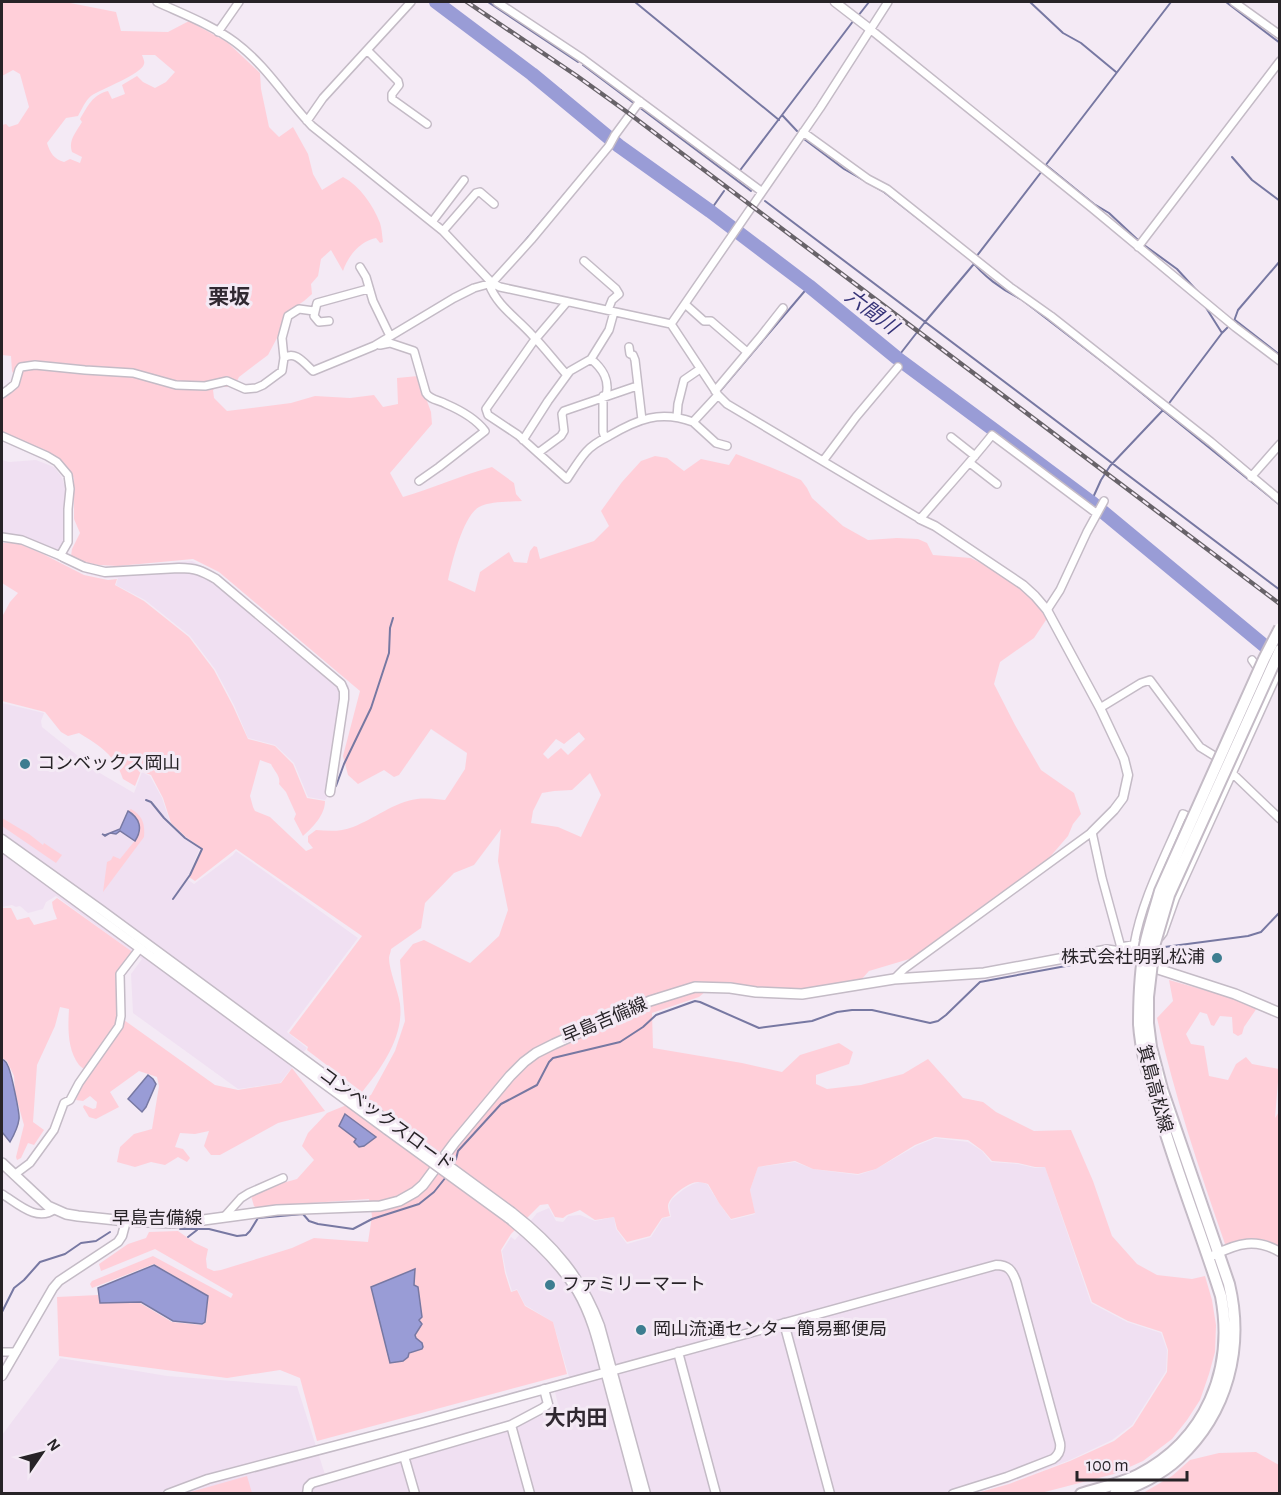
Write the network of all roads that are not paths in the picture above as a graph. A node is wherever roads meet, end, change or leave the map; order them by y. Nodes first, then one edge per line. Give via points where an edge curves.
1 (157, 2) edge
2 (239, 2) edge
3 (411, 2) edge
4 (497, 2) edge
5 (835, 2) edge
6 (888, 2) edge
7 (1234, 2) edge
8 (870, 29) junction
9 (218, 32) junction
10 (1280, 35) edge
11 (367, 50) junction
12 (1280, 61) edge
13 (637, 104) junction
14 (307, 121) junction
15 (427, 124) dead end
16 (802, 132) junction
17 (464, 180) dead end
18 (761, 191) junction
19 (494, 204) dead end
20 (432, 222) junction
21 (443, 231) junction
22 (1140, 244) junction
23 (584, 261) dead end
24 (360, 267) dead end
25 (491, 283) junction
26 (368, 289) junction
27 (567, 302) junction
28 (685, 304) junction
29 (783, 308) dead end
30 (314, 311) junction
31 (611, 311) junction
32 (329, 321) dead end
33 (671, 324) junction
34 (390, 336) junction
35 (536, 339) junction
36 (374, 346) junction
37 (629, 347) dead end
38 (747, 352) junction
39 (284, 358) junction
40 (591, 359) junction
41 (1280, 362) edge
42 (898, 367) dead end
43 (700, 369) junction
44 (567, 375) junction
45 (637, 386) junction
46 (716, 393) junction
47 (2, 394) edge
48 (605, 396) junction
49 (486, 409) junction
50 (677, 417) junction
51 (642, 420) junction
52 (479, 422) junction
53 (693, 423) junction
54 (2, 436) edge
55 (951, 437) dead end
56 (605, 438) junction
57 (524, 440) junction
58 (1280, 444) edge
59 (727, 447) dead end
60 (538, 453) junction
61 (975, 456) junction
62 (823, 461) junction
63 (970, 463) junction
64 (1251, 477) junction
65 (419, 481) dead end
66 (997, 484) dead end
67 (1280, 500) edge
68 (1104, 501) dead end
69 (1096, 513) junction
70 (920, 519) junction
71 (2, 537) edge
72 (61, 556) junction
73 (1047, 610) junction
74 (1280, 628) edge
75 (1280, 651) edge
76 (1252, 660) dead end
77 (1280, 668) edge
78 (1271, 687) junction
79 (1100, 708) junction
80 (1232, 774) junction
81 (330, 792) dead end
82 (1280, 819) edge
83 (1208, 827) junction
84 (1092, 832) junction
85 (2, 839) edge
86 (2, 847) edge
87 (1134, 945) junction
88 (140, 948) junction
89 (1122, 951) junction
90 (894, 979) junction
91 (1280, 1013) edge
92 (1144, 1023) junction
93 (389, 1127) junction
94 (2, 1163) edge
95 (14, 1175) junction
96 (283, 1178) dead end
97 (2, 1194) edge
98 (55, 1209) junction
99 (224, 1217) junction
100 (126, 1221) junction
101 (1280, 1252) edge
102 (1214, 1255) junction
103 (784, 1323) junction
104 (2, 1352) edge
105 (15, 1352) junction
106 (678, 1352) junction
107 (609, 1371) junction
108 (2, 1376) edge
109 (544, 1389) junction
110 (511, 1425) junction
111 (404, 1456) junction
112 (168, 1494) edge
113 (306, 1494) edge
114 (415, 1494) edge
115 (530, 1494) edge
116 (638, 1494) edge
117 (646, 1494) edge
118 (716, 1494) edge
119 (830, 1494) edge
120 (953, 1494) edge
121 (1081, 1494) edge
122 (1115, 1494) edge

1 - 9 street
2 - 9 street
3 - 11 street
4 - 13 street via 583,59
5 - 8 street
6 - 8 street
7 - 10 street
8 - 16 street
8 - 22 street
9 - 14 street via 264,69
11 - 14 street
11 - 15 street via 398,81 392,99
12 - 22 street
13 - 18 street
13 - 25 street via 609,146
14 - 20 street
16 - 18 street
16 - 64 street via 886,189
17 - 20 street
18 - 28 street
19 - 21 street via 476,192
20 - 21 street
21 - 25 street
22 - 41 street
23 - 31 street via 619,294 612,300
24 - 26 street
25 - 27 street
25 - 34 street via 454,297
25 - 35 street via 495,298
26 - 30 street via 317,303
26 - 34 street
27 - 31 street
27 - 35 street
28 - 33 street
28 - 38 street
29 - 38 street
30 - 32 street via 319,322
30 - 39 street via 299,309 288,316 282,338
31 - 33 street
31 - 40 street via 609,330
33 - 43 street
34 - 36 street
35 - 44 street
35 - 49 street
36 - 39 street via 313,370 294,355
36 - 52 street via 390,343 414,351 428,397
37 - 45 street via 635,360
38 - 46 street
39 - 47 street via 282,371 256,388 245,389 227,381 205,386 176,385 133,373 35,365 21,367 15,384
40 - 44 street
40 - 48 street via 604,372 608,384
42 - 62 street
43 - 46 street
43 - 50 street via 684,380
44 - 57 street
45 - 48 street
45 - 51 street
46 - 53 street
46 - 62 street via 727,404
48 - 56 street
48 - 60 street via 564,411 561,436
49 - 52 street
49 - 57 street via 488,415
50 - 51 street
50 - 53 street
51 - 56 street
52 - 65 street via 485,431
53 - 59 street via 716,443
54 - 72 street via 47,456 68,475 68,542
55 - 61 street
56 - 60 street via 587,451 567,479
57 - 60 street
58 - 64 street
61 - 63 street
61 - 69 street via 992,435
62 - 70 street
63 - 66 street
63 - 70 street
64 - 67 street
68 - 69 street
69 - 73 street
70 - 73 street via 1023,585
71 - 72 street via 22,540
72 - 81 street via 105,572 179,568 202,571 341,684 344,699
73 - 79 street
74 - 92 main road, 箕島高松線, bridge via 1160,891 1141,972
75 - 92 main road, 箕島高松線, bridge via 1169,896 1154,946
76 - 78 street
77 - 78 street
78 - 80 street
79 - 80 street via 1150,680 1200,747 1221,759
79 - 84 street via 1128,775 1123,798
80 - 82 street
80 - 83 street
83 - 87 street via 1163,933 1158,940
83 - 87 street via 1183,814 1146,901
84 - 89 street
84 - 90 street
85 - 93 street, コンベックスロード
86 - 88 street, コンベックスロード
87 - 89 street
88 - 93 street, コンベックスロード
88 - 95 street via 120,974 119,1026 70,1100 64,1103 54,1130 30,1163
89 - 90 main road, 早島吉備線 via 1098,951 984,973
89 - 91 main road, 早島吉備線 via 1155,968
90 - 99 main road, 早島吉備線 via 802,994 695,987 650,1001 554,1044 524,1062 423,1185 399,1201 380,1206 277,1210
92 - 102 main road, 箕島高松線 via 1142,1049 1152,1090 1184,1189
93 - 107 street, コンベックスロード, bridge via 535,1230 551,1246 591,1304
94 - 95 main road, 早島吉備線
95 - 98 main road, 早島吉備線
96 - 99 street via 249,1192
97 - 98 street via 28,1211 46,1214
98 - 100 main road, 早島吉備線 via 78,1216
99 - 100 main road, 早島吉備線
100 - 105 street via 118,1242 59,1281
101 - 102 street via 1251,1243
102 - 121 main road, 箕島高松線 via 1226,1338 1212,1398 1193,1429 1154,1465 1115,1484
102 - 122 main road, 箕島高松線 via 1233,1302 1235,1326 1230,1369 1219,1403 1199,1436 1178,1459 1147,1480
103 - 106 street
103 - 119 street
103 - 120 street via 996,1265 1008,1267 1016,1281 1060,1452 1035,1467
104 - 105 street
105 - 108 street
106 - 107 street
106 - 118 street
107 - 109 street
107 - 116 street, コンベックスロード
107 - 117 street, コンベックスロード
109 - 110 street via 548,1404
109 - 112 street via 208,1479
110 - 111 street
110 - 115 street
111 - 113 street via 312,1483
111 - 114 street

